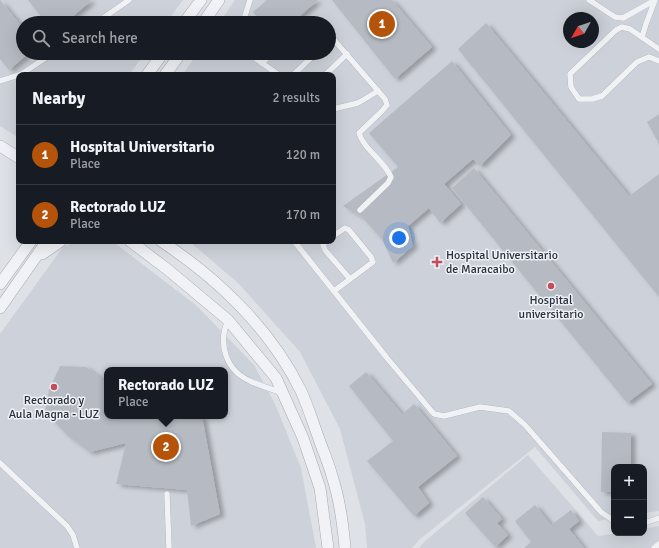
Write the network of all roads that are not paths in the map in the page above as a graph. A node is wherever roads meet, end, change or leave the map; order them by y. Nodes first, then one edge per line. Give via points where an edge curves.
1 (129, 0) edge
2 (201, 0) edge
3 (219, 0) edge
4 (250, 0) edge
5 (588, 0) edge
6 (655, 0) edge
7 (659, 3) edge
8 (106, 16) edge
9 (189, 16) edge
10 (206, 16) edge
11 (245, 16) edge
12 (642, 37) junction
13 (336, 44) edge
14 (659, 49) edge
15 (347, 54) junction
16 (42, 60) edge
17 (158, 60) edge
18 (176, 60) edge
19 (258, 60) edge
20 (265, 60) edge
21 (309, 60) edge
22 (659, 61) edge
23 (262, 63) junction
24 (24, 72) edge
25 (149, 72) edge
26 (168, 72) edge
27 (275, 72) edge
28 (296, 72) edge
29 (329, 72) edge
30 (16, 76) edge
31 (0, 81) edge
32 (378, 91) junction
33 (336, 108) edge
34 (0, 146) edge
35 (16, 155) edge
36 (360, 210) dead end
37 (336, 234) edge
38 (29, 244) edge
39 (46, 244) edge
40 (56, 244) edge
41 (134, 244) edge
42 (166, 244) edge
43 (296, 244) edge
44 (324, 244) edge
45 (35, 259) junction
46 (350, 280) junction
47 (0, 284) edge
48 (334, 291) junction
49 (0, 308) edge
50 (228, 320) junction
51 (283, 394) junction
52 (0, 463) edge
53 (167, 494) dead end
54 (659, 518) edge
55 (611, 520) edge
56 (647, 522) edge
57 (659, 544) edge
58 (77, 548) edge
59 (169, 548) edge
60 (328, 548) edge
61 (346, 548) edge
62 (654, 548) edge

1 - 8 lane
2 - 9 street
3 - 10 street
4 - 11 lane
5 - 6 lane via 615,17 623,18
6 - 7 lane
6 - 12 lane
12 - 14 lane
12 - 22 lane via 630,29 622,27 616,30 570,74 571,87 579,99 602,96 637,62 649,57
13 - 15 lane
15 - 29 lane
15 - 32 lane
16 - 24 lane
17 - 25 street
18 - 26 street
19 - 23 lane
20 - 23 lane
21 - 28 lane
23 - 27 lane
30 - 31 lane
32 - 33 lane via 358,103
32 - 36 lane via 385,98 387,105 359,133 361,140 391,177
34 - 35 street
37 - 46 lane via 345,228 349,230 373,262
38 - 47 street
39 - 45 street
40 - 45 street
41 - 50 street
42 - 61 street via 221,287 252,319 280,354 301,391 332,476 343,521
43 - 48 lane
44 - 46 lane via 325,250
45 - 49 street
46 - 48 lane
48 - 55 lane via 434,414 444,416 480,407 509,411 525,425 601,512
50 - 51 street via 276,378
50 - 51 lane via 223,344 225,355 237,372 248,381
51 - 60 street via 303,438 320,488
52 - 58 lane via 67,526
53 - 59 lane
54 - 56 lane
57 - 62 lane

